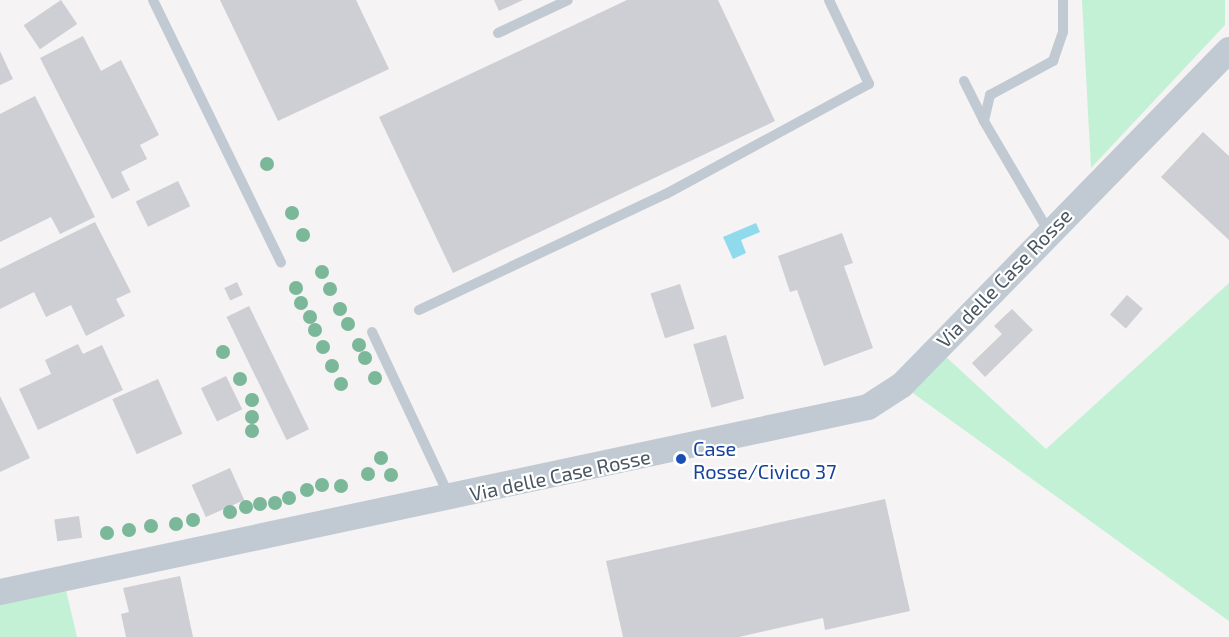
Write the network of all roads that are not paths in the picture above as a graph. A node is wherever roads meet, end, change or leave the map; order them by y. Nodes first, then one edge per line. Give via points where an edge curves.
1 (153, 0) edge
2 (568, 0) edge
3 (829, 0) edge
4 (1063, 0) edge
5 (498, 33) dead end
6 (1229, 50) edge
7 (964, 81) dead end
8 (984, 121) junction
9 (1049, 232) junction
10 (280, 262) dead end
11 (419, 310) dead end
12 (372, 332) dead end
13 (450, 499) junction
14 (0, 592) edge

1 - 10 lane
2 - 5 lane
3 - 11 lane via 869,84 666,194
4 - 8 lane via 1063,32 1053,61 990,95
6 - 9 street, Via delle Case Rosse
7 - 8 lane
8 - 9 lane
9 - 13 street, Via delle Case Rosse via 902,385 868,407
12 - 13 lane
13 - 14 street, Via delle Case Rosse

